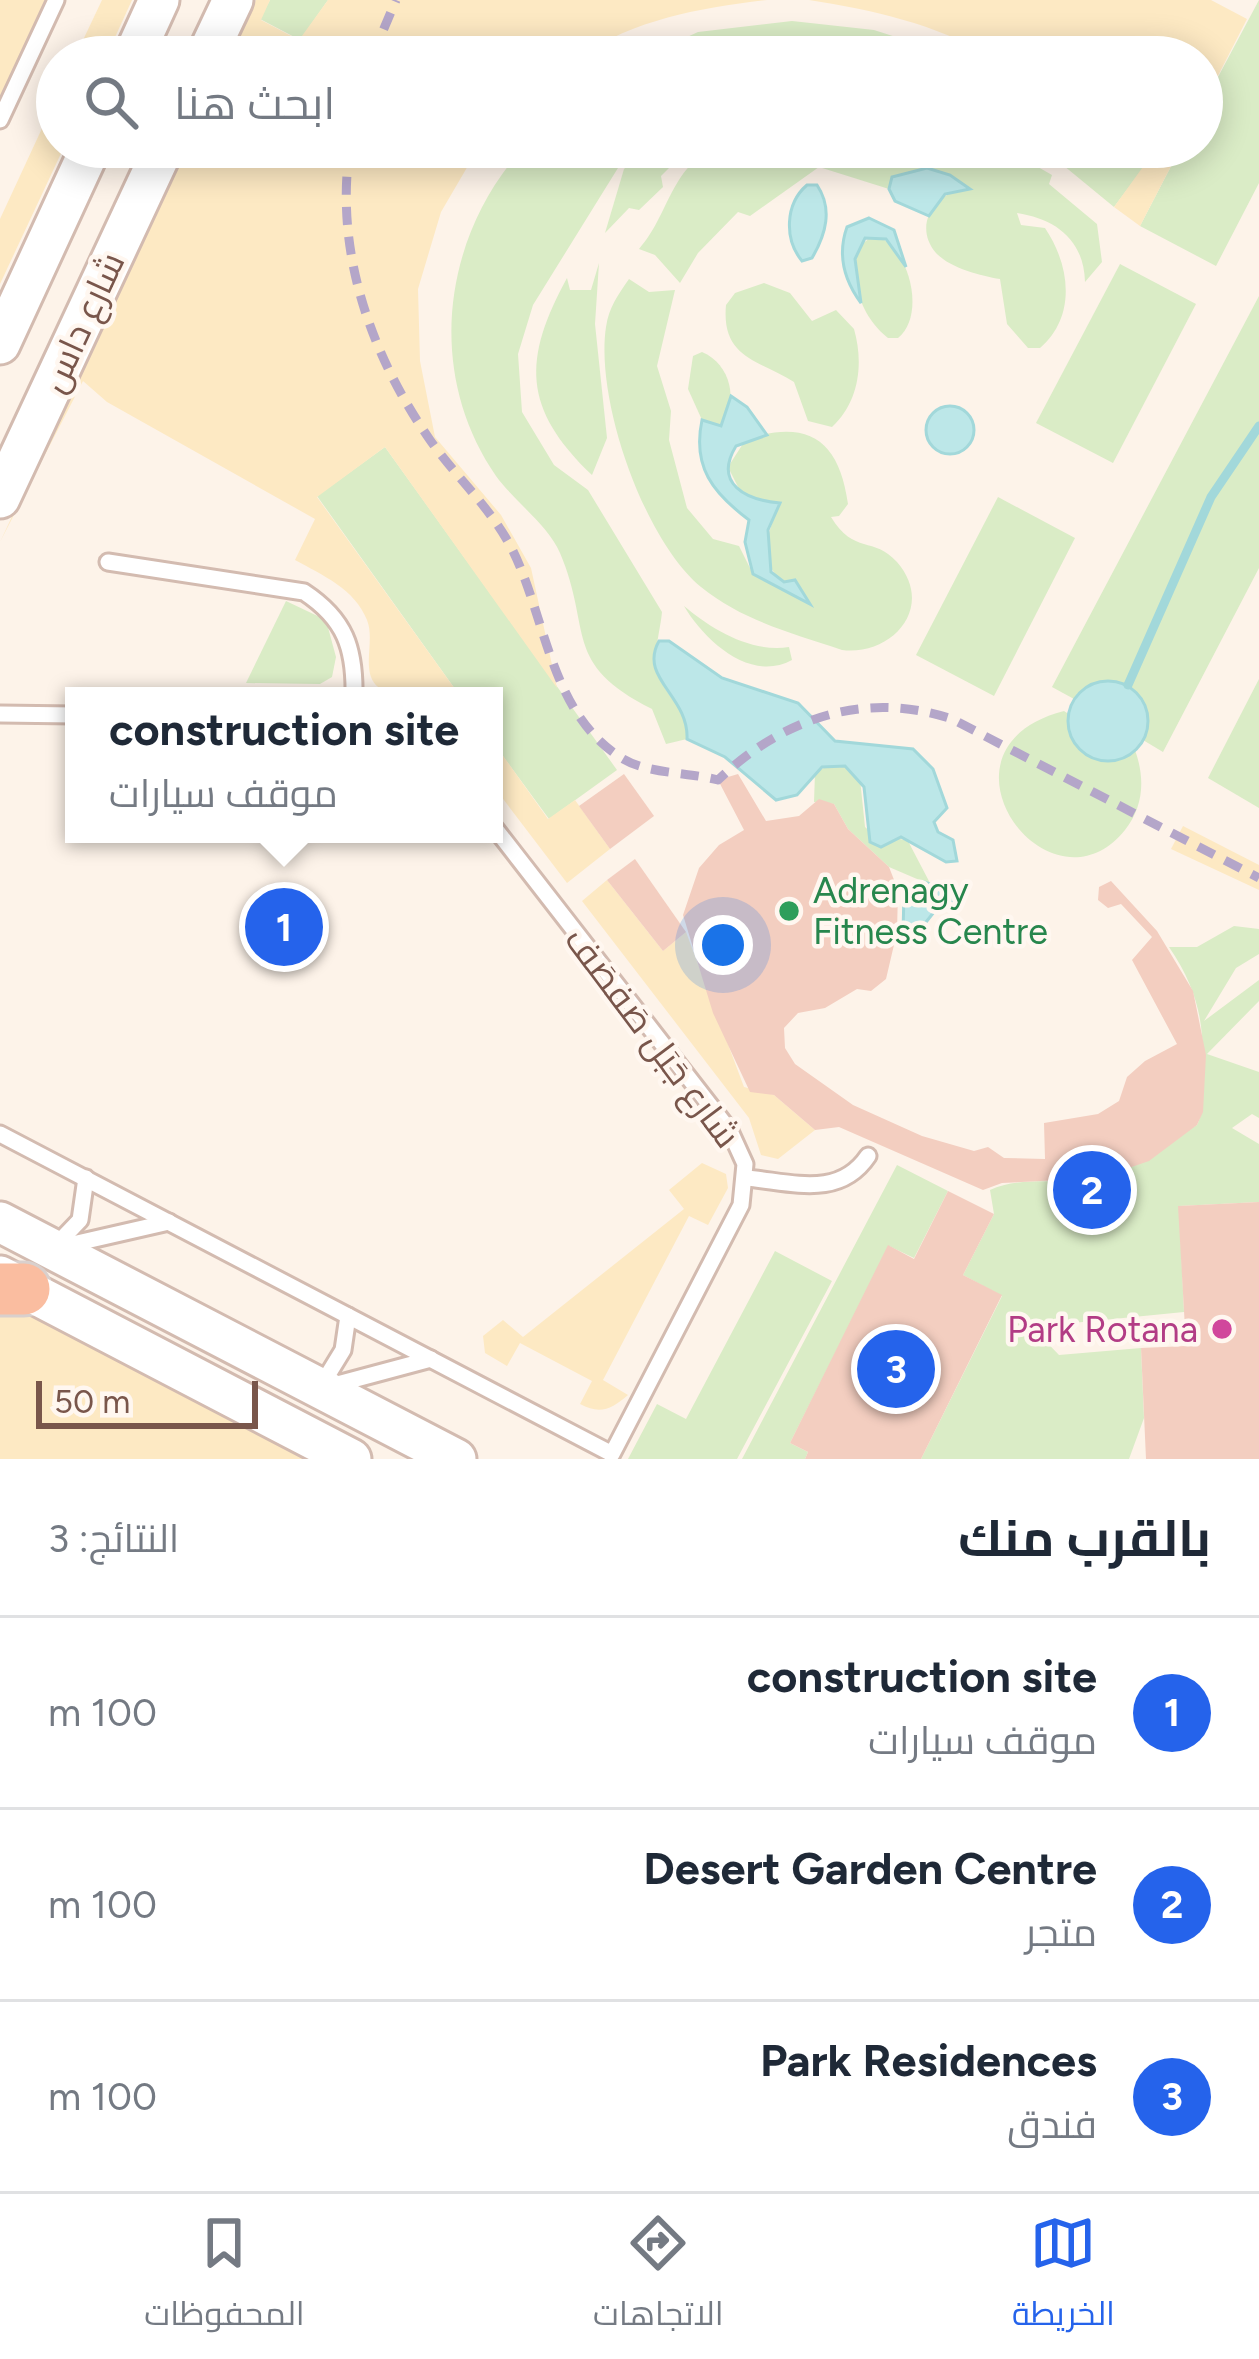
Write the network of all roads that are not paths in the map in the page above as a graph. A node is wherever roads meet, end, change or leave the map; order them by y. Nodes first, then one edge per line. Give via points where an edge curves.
1 (56, 0) edge
2 (159, 0) edge
3 (233, 0) edge
4 (39, 36) edge
5 (143, 36) edge
6 (216, 36) edge
7 (36, 43) edge
8 (0, 120) edge
9 (81, 168) edge
10 (154, 168) edge
11 (0, 344) edge
12 (0, 498) edge
13 (108, 562) dead end
14 (354, 687) edge
15 (0, 714) edge
16 (65, 715) edge
17 (503, 839) edge
18 (0, 1133) edge
19 (868, 1156) dead end
20 (86, 1178) junction
21 (746, 1178) junction
22 (0, 1222) edge
23 (170, 1222) junction
24 (18, 1276) edge
25 (348, 1316) junction
26 (431, 1359) junction
27 (320, 1388) junction
28 (611, 1456) edge
29 (352, 1459) edge
30 (456, 1459) edge

1 - 4 lane
2 - 5 street
3 - 6 street
7 - 8 lane
9 - 11 street, شارع داس
10 - 12 street, شارع داس
13 - 14 lane via 304,592 347,634
15 - 16 lane
17 - 21 lane, شارع جَبَل صَفصَف via 730,1131
18 - 20 lane, شارع جَبَل صَفصَف
19 - 21 lane via 856,1174 830,1186
20 - 23 lane, شارع جَبَل صَفصَف
20 - 24 lane via 80,1220
21 - 28 lane, شارع جَبَل صَفصَف via 741,1205
22 - 24 street
23 - 24 lane
23 - 25 lane, شارع جَبَل صَفصَف
24 - 27 street
24 - 29 street
25 - 26 lane, شارع جَبَل صَفصَف
25 - 27 lane via 343,1350
26 - 27 lane
26 - 28 lane, شارع جَبَل صَفصَف
27 - 30 street

